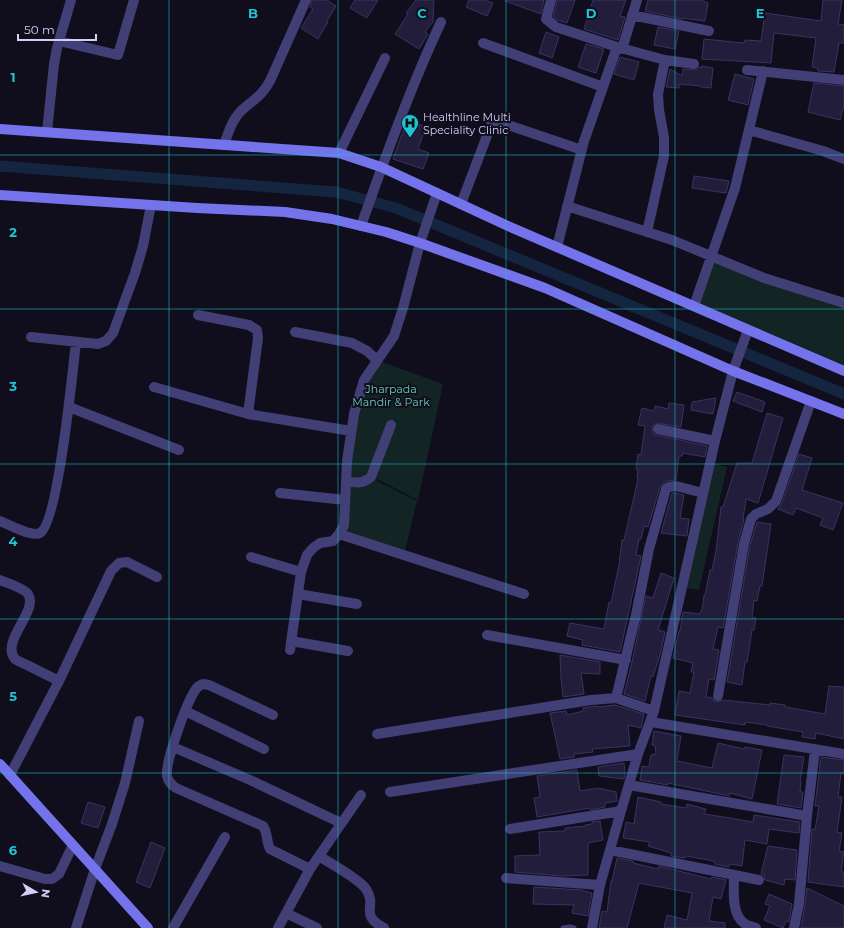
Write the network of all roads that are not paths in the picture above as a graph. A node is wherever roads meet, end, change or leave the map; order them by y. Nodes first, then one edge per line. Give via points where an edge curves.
1 (71, 0) edge
2 (134, 0) edge
3 (306, 0) edge
4 (551, 0) edge
5 (637, 0) edge
6 (632, 15) junction
7 (441, 22) dead end
8 (709, 31) dead end
9 (59, 41) junction
10 (483, 43) dead end
11 (620, 48) junction
12 (385, 58) dead end
13 (665, 60) junction
14 (694, 64) dead end
15 (747, 70) dead end
16 (763, 71) junction
17 (844, 80) edge
18 (603, 87) junction
19 (0, 129) edge
20 (749, 130) junction
21 (47, 132) junction
22 (224, 145) junction
23 (582, 150) junction
24 (339, 153) junction
25 (844, 158) edge
26 (382, 167) junction
27 (437, 193) junction
28 (0, 195) edge
29 (460, 204) junction
30 (150, 205) junction
31 (567, 206) junction
32 (360, 226) junction
33 (647, 232) junction
34 (420, 243) junction
35 (557, 247) junction
36 (712, 256) junction
37 (844, 303) edge
38 (694, 306) junction
39 (198, 315) dead end
40 (748, 330) junction
41 (295, 332) dead end
42 (31, 337) dead end
43 (76, 342) junction
44 (377, 360) junction
45 (734, 371) junction
46 (844, 371) edge
47 (154, 387) dead end
48 (811, 401) junction
49 (69, 407) junction
50 (248, 414) junction
51 (844, 414) edge
52 (391, 424) dead end
53 (658, 429) dead end
54 (351, 431) junction
55 (716, 441) junction
56 (179, 450) dead end
57 (346, 481) junction
58 (280, 492) dead end
59 (703, 493) junction
60 (345, 500) junction
61 (0, 521) edge
62 (339, 534) junction
63 (250, 557) dead end
64 (301, 572) junction
65 (157, 577) dead end
66 (0, 580) edge
67 (298, 594) junction
68 (524, 594) dead end
69 (356, 604) dead end
70 (487, 635) dead end
71 (348, 651) dead end
72 (626, 660) junction
73 (60, 681) junction
74 (718, 696) dead end
75 (616, 698) junction
76 (185, 711) junction
77 (654, 712) junction
78 (273, 715) dead end
79 (139, 721) dead end
80 (650, 722) junction
81 (377, 734) dead end
82 (173, 747) junction
83 (264, 749) dead end
84 (815, 750) junction
85 (638, 754) junction
86 (844, 754) edge
87 (0, 764) edge
88 (10, 775) junction
89 (629, 785) junction
90 (390, 792) dead end
91 (361, 795) dead end
92 (620, 811) junction
93 (807, 816) junction
94 (341, 823) junction
95 (510, 829) dead end
96 (225, 837) dead end
97 (73, 845) junction
98 (610, 850) junction
99 (319, 856) junction
100 (0, 866) edge
101 (310, 868) junction
102 (95, 869) junction
103 (734, 876) junction
104 (506, 878) dead end
105 (759, 880) dead end
106 (600, 885) junction
107 (286, 913) junction
108 (76, 928) edge
109 (148, 928) edge
110 (173, 928) edge
111 (278, 928) edge
112 (317, 928) edge
113 (384, 928) edge
114 (563, 928) edge
115 (574, 928) edge
116 (592, 928) edge
117 (756, 928) edge
118 (794, 928) edge

1 - 9 street
2 - 9 street via 118,55
3 - 22 street via 270,81 263,92 234,120
4 - 11 street via 546,19 550,23
5 - 6 street
6 - 8 street
6 - 11 street
7 - 26 street
9 - 21 street
10 - 18 street
11 - 13 street
11 - 18 street
12 - 24 street
13 - 14 street
13 - 33 street via 658,94 664,156
15 - 16 street
16 - 17 street
16 - 20 street
18 - 23 street
19 - 21 street
20 - 25 street
20 - 36 street via 735,188
21 - 22 street
22 - 24 street
23 - 29 street via 493,120
23 - 31 street
24 - 26 street
26 - 27 street
26 - 32 street
27 - 29 street
27 - 34 street
28 - 30 street
29 - 35 street
30 - 32 street via 285,212
30 - 43 street via 143,246 113,334 98,344
31 - 33 street
31 - 35 street
32 - 34 street
33 - 36 street
34 - 44 street via 394,336
34 - 45 street via 545,288
35 - 38 street
36 - 37 street via 764,278
36 - 38 street
38 - 40 street
39 - 50 street via 249,325 257,330
40 - 45 street
40 - 46 street
41 - 44 street via 352,343
42 - 43 street
43 - 49 street
44 - 54 street via 364,380
45 - 48 street
45 - 55 street
47 - 50 street
48 - 51 street
48 - 74 street via 776,501 751,519 744,544
49 - 56 street
49 - 61 street via 59,474 44,529 33,534
50 - 54 street
52 - 57 street via 371,477 365,482
53 - 55 street
54 - 57 street
55 - 59 street
57 - 60 street
58 - 60 street
59 - 72 street via 676,486 666,489 649,549
59 - 77 street
60 - 62 street via 344,525
62 - 64 street via 333,541 320,543 307,555
62 - 68 street
63 - 64 street
64 - 67 street
65 - 73 street via 127,562 119,563 112,571
66 - 73 street via 28,594 29,600 28,607 14,630 9,651 14,658
67 - 69 street
67 - 71 street via 291,646
70 - 72 street
72 - 75 street
73 - 88 street
75 - 77 street
75 - 81 street
76 - 78 street via 197,687 203,684
76 - 82 street
76 - 83 street
77 - 80 street
79 - 102 street via 125,783
80 - 84 street
80 - 85 street
82 - 94 street
82 - 101 street via 167,777 170,783 262,826 266,831 270,849
84 - 86 street
84 - 93 street
85 - 89 street
85 - 90 street
87 - 88 street
88 - 97 street
89 - 92 street
89 - 93 street
91 - 94 street
92 - 95 street
92 - 98 street
93 - 118 street via 800,904
94 - 99 street
96 - 110 street
97 - 100 street via 59,874 52,879
97 - 102 street
98 - 103 street
98 - 106 street
99 - 101 street
99 - 113 street via 364,887 369,895 371,918
101 - 107 street
102 - 108 street
102 - 109 street
103 - 105 street
103 - 117 street via 735,907 739,918 745,924
104 - 106 street
106 - 116 street
107 - 111 street
107 - 112 street
114 - 115 lane

